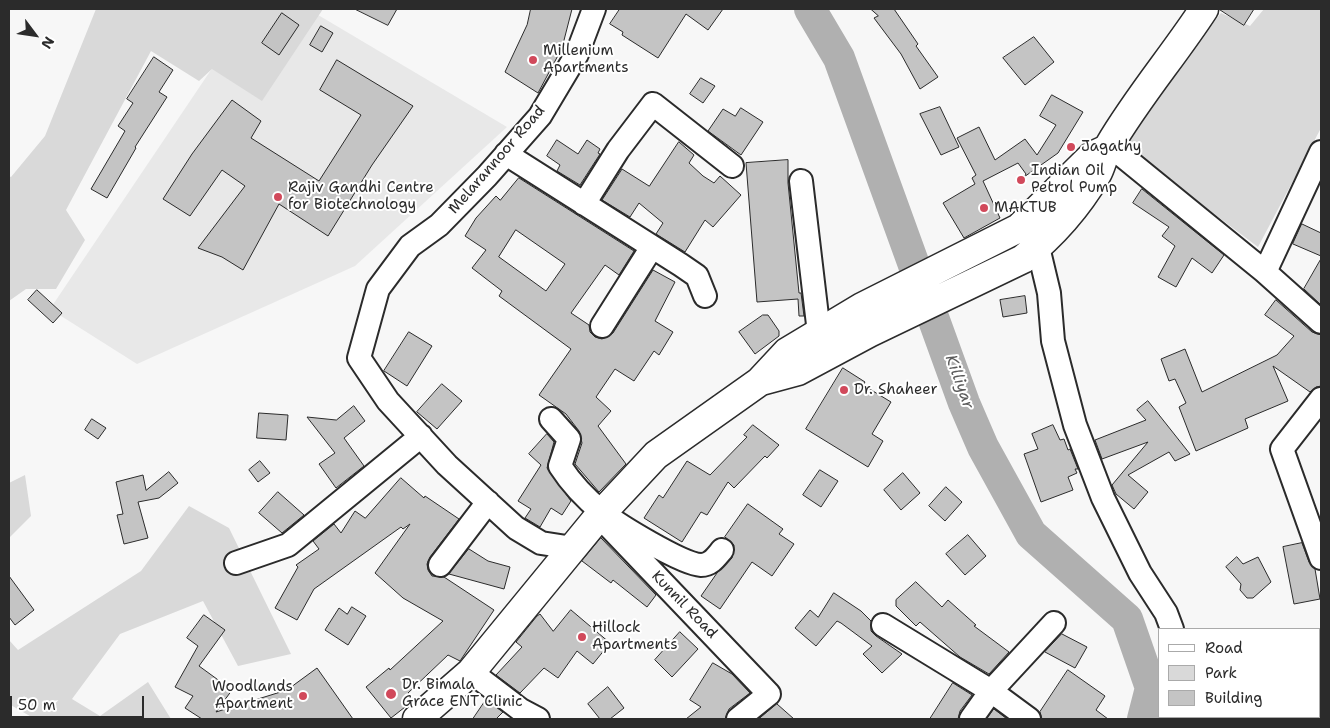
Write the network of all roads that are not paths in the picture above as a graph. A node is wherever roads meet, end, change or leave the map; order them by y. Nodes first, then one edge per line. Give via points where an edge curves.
1 (594, 9) edge
2 (1204, 9) edge
3 (1108, 147) junction
4 (1321, 152) edge
5 (506, 154) junction
6 (732, 166) dead end
7 (801, 182) dead end
8 (584, 204) junction
9 (652, 247) junction
10 (1030, 253) junction
11 (1265, 272) junction
12 (705, 296) dead end
13 (866, 320) junction
14 (1321, 322) edge
15 (602, 326) dead end
16 (819, 333) junction
17 (759, 382) junction
18 (1321, 400) edge
19 (551, 419) dead end
20 (421, 436) junction
21 (488, 502) junction
22 (600, 514) junction
23 (573, 548) junction
24 (722, 550) dead end
25 (1321, 558) edge
26 (236, 563) dead end
27 (440, 565) dead end
28 (1054, 623) dead end
29 (883, 625) dead end
30 (1172, 628) edge
31 (471, 672) junction
32 (991, 690) junction
33 (417, 719) edge
34 (538, 719) edge
35 (738, 719) edge
36 (971, 719) edge
37 (1029, 719) edge

1 - 5 street, Melarannoor Road via 577,54 540,116
2 - 3 main road
3 - 10 main road via 1099,172 1085,193 1057,230
3 - 11 street
3 - 13 main road via 1092,156 1019,228
4 - 11 street
5 - 8 street
5 - 20 street, Melarannoor Road via 439,225 410,246 378,289 359,358 388,401
6 - 8 street via 653,104 618,150
7 - 16 street
8 - 9 street
9 - 12 street via 696,276
9 - 15 street
10 - 13 main road
10 - 30 street via 1049,294 1053,341 1075,425 1103,498
11 - 14 street
13 - 16 main road
13 - 17 main road via 798,371
16 - 17 main road via 787,352
17 - 22 main road via 656,454
18 - 25 street via 1282,449
19 - 22 street via 569,439 560,466
20 - 21 street, Melarannoor Road
20 - 26 street via 288,545
21 - 23 street, Melarannoor Road via 516,528 541,544
21 - 27 street
22 - 23 main road
22 - 24 street via 669,553 700,565 712,562
22 - 35 street, Kunnil Road via 769,694
23 - 31 main road
28 - 32 street
29 - 32 street
31 - 33 main road
31 - 34 street
32 - 36 street
32 - 37 street

